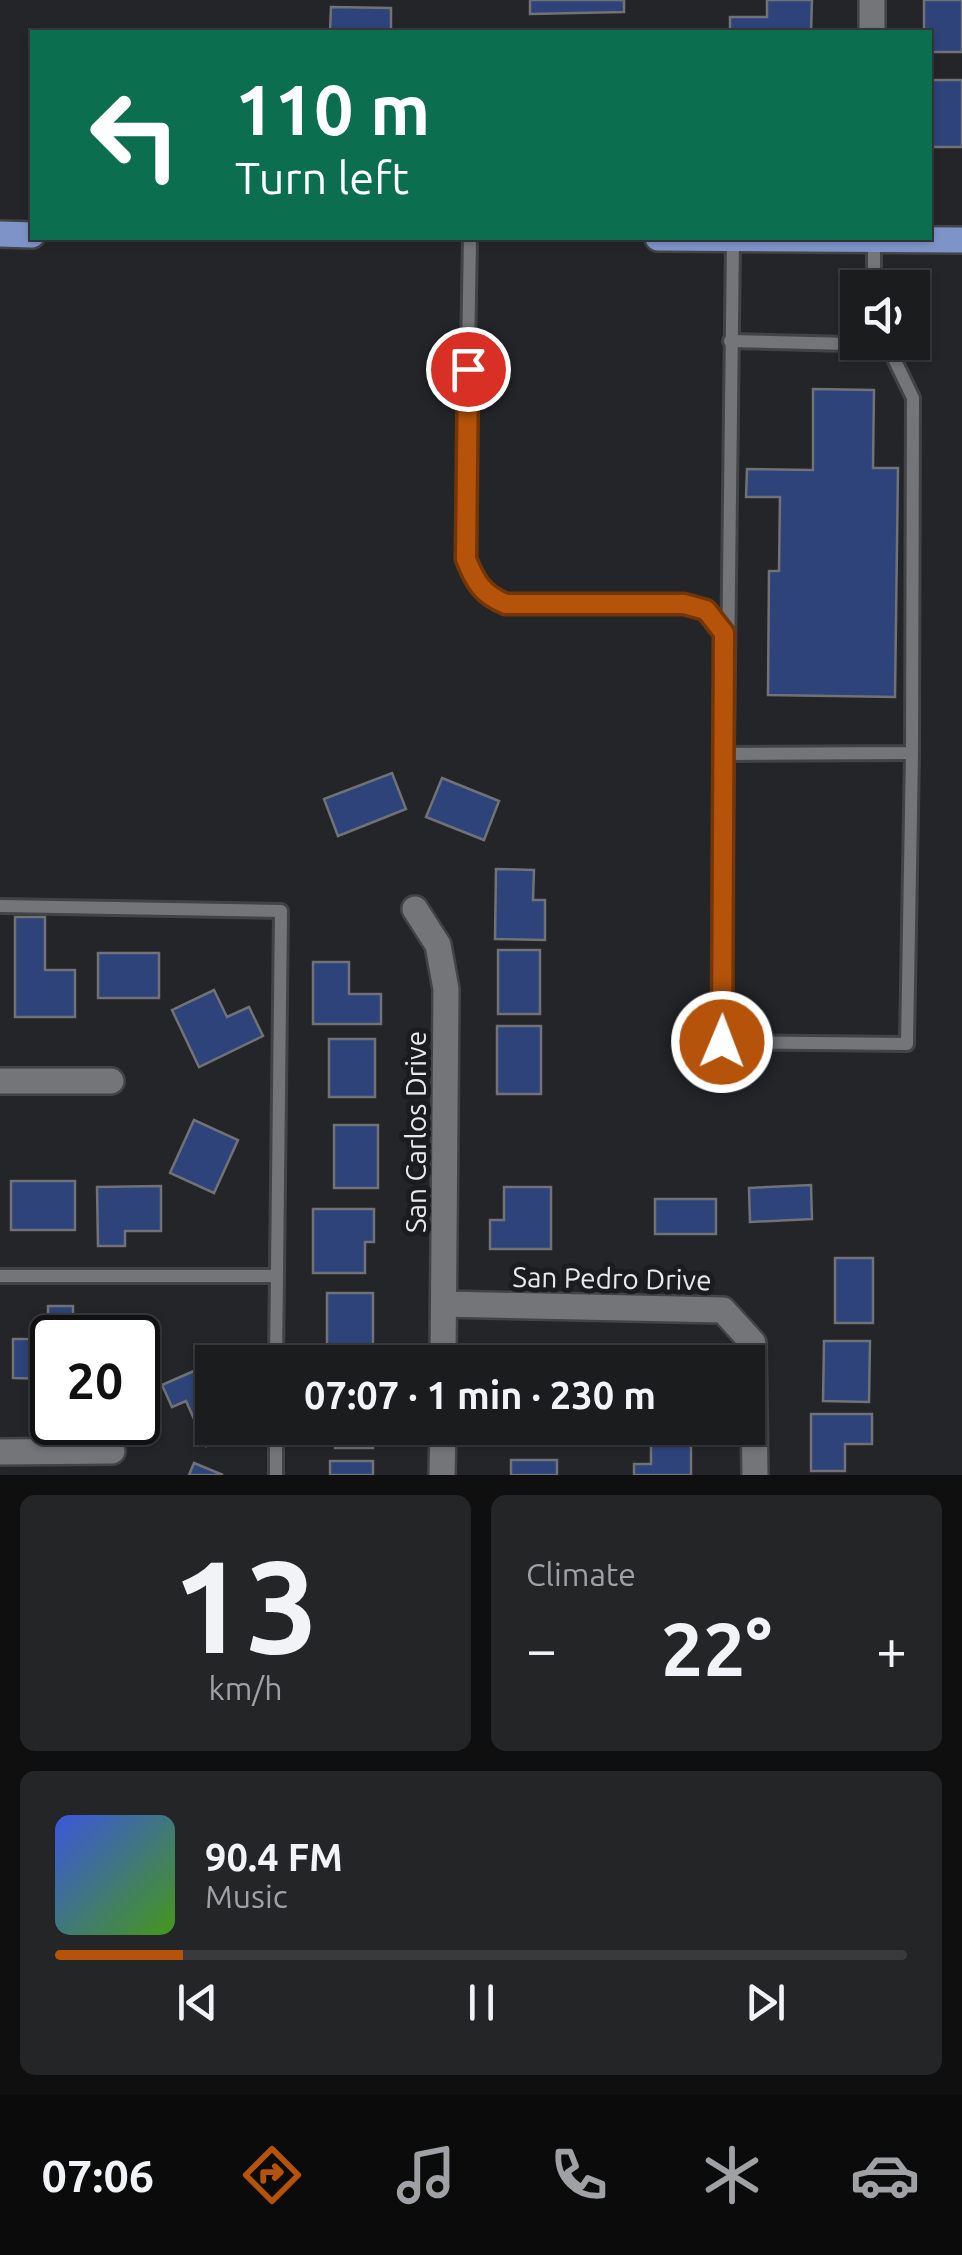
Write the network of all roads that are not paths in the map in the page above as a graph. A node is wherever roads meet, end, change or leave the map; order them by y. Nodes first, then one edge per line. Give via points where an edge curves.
1 (872, 0) edge
2 (872, 30) edge
3 (0, 234) edge
4 (30, 235) edge
5 (470, 240) edge
6 (733, 240) edge
7 (874, 240) edge
8 (932, 240) edge
9 (962, 240) edge
10 (874, 270) edge
11 (730, 341) junction
12 (840, 343) edge
13 (894, 360) edge
14 (727, 648) junction
15 (912, 753) junction
16 (727, 754) junction
17 (0, 906) edge
18 (415, 909) dead end
19 (0, 1081) edge
20 (110, 1081) dead end
21 (0, 1276) edge
22 (275, 1276) junction
23 (444, 1304) junction
24 (276, 1345) edge
25 (443, 1345) edge
26 (276, 1445) edge
27 (443, 1445) edge
28 (112, 1451) dead end
29 (0, 1452) edge
30 (276, 1475) edge
31 (442, 1475) edge
32 (755, 1475) edge

1 - 2 street
3 - 4 main road
5 - 14 lane via 465,524 466,559 475,581 488,597 506,604 697,607 719,623
6 - 11 lane
7 - 10 lane
8 - 9 main road
11 - 12 lane
11 - 14 lane
13 - 15 lane via 912,398
14 - 16 lane
15 - 16 lane
15 - 16 lane via 906,1044 722,1042
17 - 22 lane via 281,911
18 - 23 street, San Carlos Drive via 438,945 446,990
19 - 20 street
21 - 22 lane
22 - 24 lane
23 - 25 street, San Carlos Drive
23 - 32 street, San Pedro Drive via 723,1310 752,1343
26 - 30 lane
27 - 31 street
28 - 29 street

